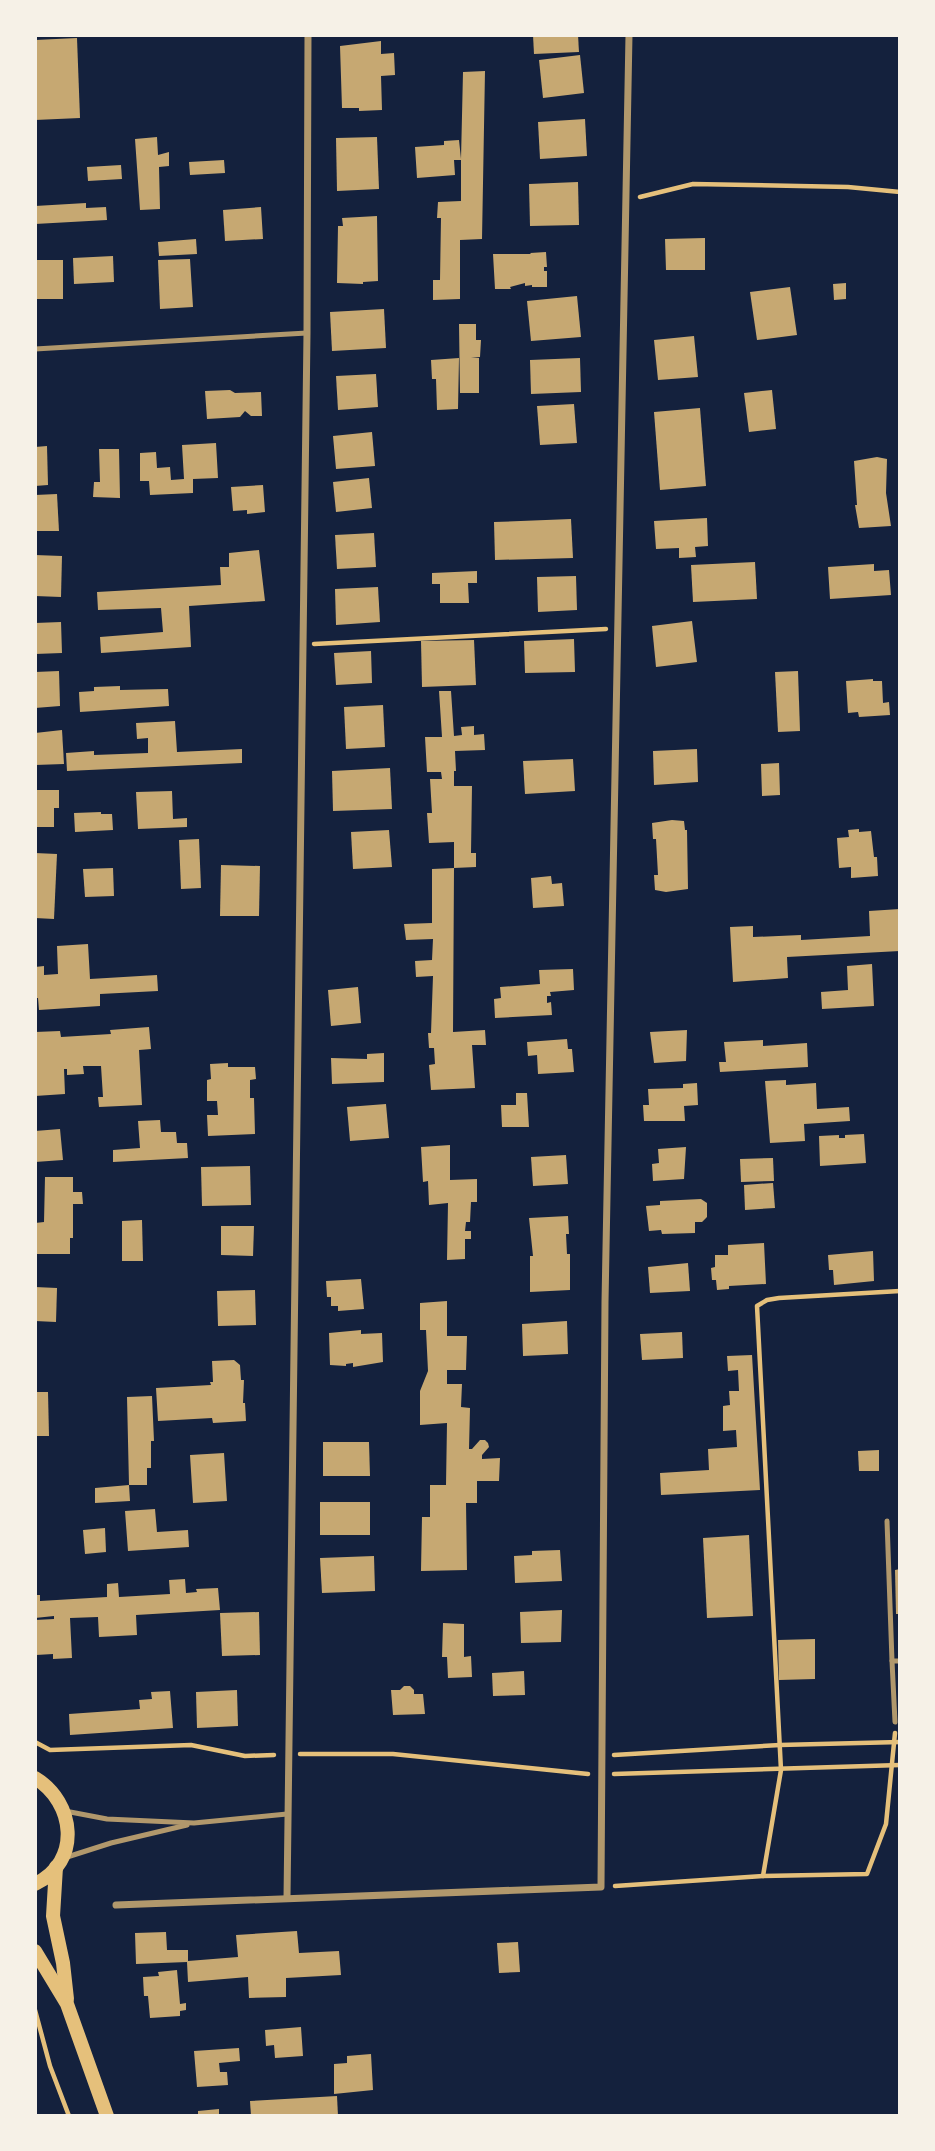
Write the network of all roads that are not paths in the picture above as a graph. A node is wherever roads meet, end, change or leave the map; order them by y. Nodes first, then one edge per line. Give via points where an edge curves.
1 (308, 35) edge
2 (629, 35) edge
3 (306, 333) junction
4 (35, 349) edge
5 (887, 1521) dead end
6 (892, 1661) junction
7 (900, 1661) edge
8 (895, 1722) dead end
9 (35, 1778) edge
10 (65, 1811) junction
11 (288, 1814) junction
12 (194, 1823) junction
13 (59, 1863) junction
14 (35, 1884) edge
15 (287, 1898) junction
16 (116, 1905) dead end
17 (35, 1951) edge
18 (67, 2004) junction
19 (107, 2116) edge

1 - 3 street
2 - 15 street via 605,1302 601,1887
3 - 4 lane
3 - 11 street
5 - 6 lane
6 - 7 lane
6 - 8 lane
9 - 10 main road via 46,1784
10 - 12 lane via 107,1819
10 - 13 main road via 67,1835
11 - 12 lane
11 - 15 street
12 - 13 lane via 119,1841
13 - 14 main road
13 - 18 main road via 54,1916
15 - 16 street
17 - 18 main road
18 - 19 main road

